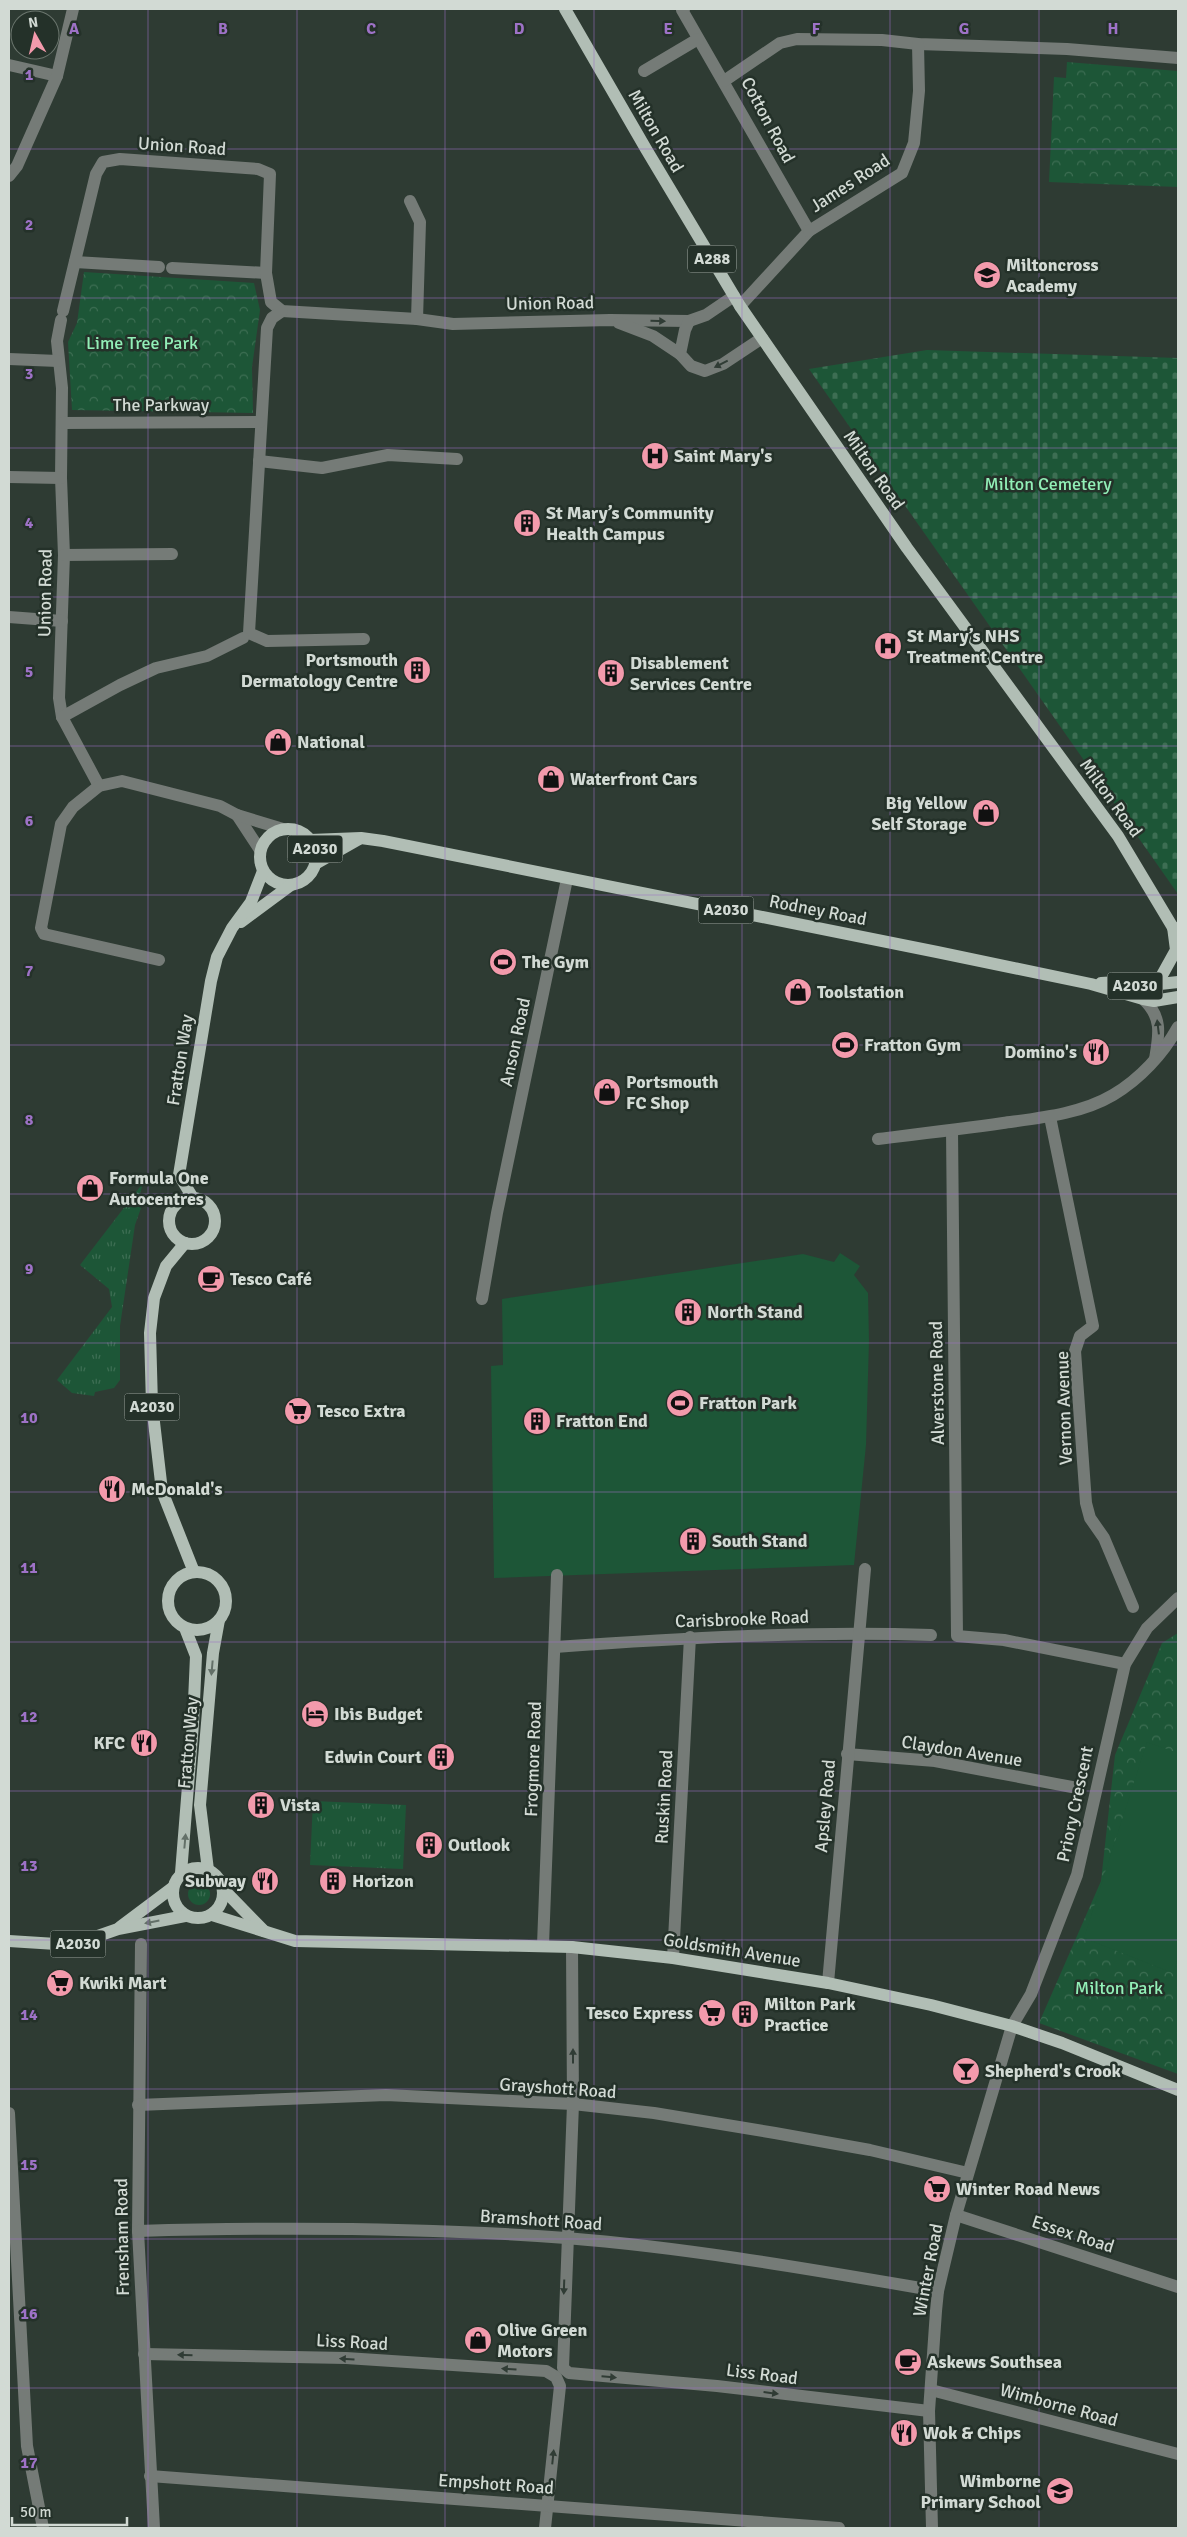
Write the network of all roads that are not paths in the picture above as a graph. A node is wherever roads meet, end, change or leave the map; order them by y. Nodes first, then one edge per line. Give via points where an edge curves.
1 (73, 9) edge
2 (565, 9) edge
3 (684, 9) edge
4 (698, 39) junction
5 (918, 44) junction
6 (1178, 58) edge
7 (9, 65) edge
8 (644, 71) dead end
9 (57, 76) junction
10 (724, 81) junction
11 (9, 176) edge
12 (410, 201) dead end
13 (809, 231) junction
14 (75, 262) junction
15 (266, 273) junction
16 (737, 301) junction
17 (282, 311) junction
18 (417, 319) junction
19 (610, 320) junction
20 (689, 321) junction
21 (762, 338) junction
22 (680, 354) junction
23 (9, 359) edge
24 (58, 361) junction
25 (260, 422) junction
26 (62, 423) junction
27 (457, 459) dead end
28 (259, 461) junction
29 (9, 477) edge
30 (61, 478) junction
31 (64, 554) junction
32 (172, 554) dead end
33 (9, 617) edge
34 (62, 621) junction
35 (246, 636) junction
36 (364, 639) dead end
37 (62, 716) junction
38 (99, 786) junction
39 (237, 815) junction
40 (284, 828) junction
41 (361, 838) junction
42 (310, 840) junction
43 (260, 850) junction
44 (315, 864) junction
45 (263, 871) junction
46 (567, 879) junction
47 (291, 885) junction
48 (232, 928) junction
49 (1176, 931) edge
50 (159, 960) dead end
51 (1178, 982) edge
52 (1091, 984) junction
53 (1178, 997) edge
54 (1143, 999) junction
55 (1178, 1027) edge
56 (1155, 1059) junction
57 (1050, 1116) junction
58 (952, 1130) junction
59 (878, 1139) dead end
60 (193, 1198) junction
61 (185, 1243) junction
62 (482, 1299) dead end
63 (865, 1569) dead end
64 (194, 1572) junction
65 (557, 1575) dead end
66 (1178, 1598) edge
67 (1133, 1607) dead end
68 (219, 1620) junction
69 (185, 1628) junction
70 (859, 1632) junction
71 (931, 1635) dead end
72 (690, 1637) junction
73 (556, 1647) junction
74 (1125, 1664) junction
75 (847, 1754) junction
76 (1072, 1787) dead end
77 (208, 1870) junction
78 (181, 1873) junction
79 (172, 1888) junction
80 (223, 1889) junction
81 (212, 1915) junction
82 (185, 1916) junction
83 (118, 1929) junction
84 (265, 1933) junction
85 (9, 1941) edge
86 (141, 1944) dead end
87 (543, 1945) junction
88 (572, 1947) junction
89 (673, 1958) junction
90 (828, 1982) junction
91 (1012, 2026) junction
92 (1178, 2090) edge
93 (573, 2104) junction
94 (138, 2105) junction
95 (9, 2113) edge
96 (968, 2174) junction
97 (956, 2215) junction
98 (138, 2231) junction
99 (566, 2238) junction
100 (9, 2239) edge
101 (17, 2252) junction
102 (1178, 2287) edge
103 (938, 2291) junction
104 (144, 2354) junction
105 (559, 2373) junction
106 (930, 2390) junction
107 (930, 2411) junction
108 (1178, 2454) edge
109 (150, 2476) junction
110 (547, 2505) junction
111 (43, 2528) edge
112 (154, 2528) edge
113 (545, 2528) edge
114 (839, 2528) edge
115 (932, 2528) edge

1 - 9 street
2 - 16 main road, Milton Road / A288
3 - 4 street
4 - 8 street
4 - 10 street
5 - 6 street, Cotton Road
5 - 10 street, Cotton Road via 882,40 788,41 780,43
5 - 13 street, James Road via 914,143 902,173
7 - 9 street
9 - 11 street via 17,166
10 - 13 street, Cotton Road
12 - 18 street via 420,222
13 - 16 street
14 - 15 street
14 - 15 street, Union Road via 96,174 103,162 120,159 258,169 270,174
14 - 24 street, Union Road via 57,341
15 - 17 street, Union Road via 271,302
16 - 20 street, Union Road
16 - 21 main road, Milton Road / A288
17 - 18 street, Union Road
17 - 25 street via 272,318 267,328
18 - 19 street, Union Road via 453,324
19 -> 20 street, Union Road
19 - 22 street, Union Road via 653,336
20 - 22 street
21 -> 22 street, Union Road via 723,364 705,371 692,366
21 - 49 main road, Milton Road / A288 via 907,548 1118,836
23 - 24 street
24 - 26 street, Union Road
25 - 26 street, The Parkway
25 - 28 street
26 - 30 street, Union Road
27 - 28 street via 388,455 322,468
28 - 35 street
29 - 30 street
30 - 31 street, Union Road
31 - 32 street
31 - 34 street, Union Road
33 - 34 street
34 - 37 street, Union Road via 59,698
35 - 36 street via 267,641
35 - 37 street via 207,656 156,668
37 - 38 street, Union Road
38 - 39 street via 122,782 220,806
38 - 50 street via 73,807 61,824 41,928 44,934
39 - 40 street
39 - 43 street
40 - 42 main road, A2030 via 298,830
40 - 43 main road, A2030 via 268,836
41 - 42 main road, Rodney Road / A2030
41 - 44 main road, A2030
41 - 46 main road, Rodney Road / A2030
42 - 44 main road, A2030 via 316,856
43 - 45 main road, A2030
44 - 47 main road, A2030 via 306,878
45 - 47 main road, A2030 via 275,883
45 - 48 main road, Fratton Way / A2030 via 251,902
46 - 52 main road, Rodney Road / A2030
46 - 62 street, Anson Road
47 - 48 main road, Fratton Way / A2030
48 - 60 main road, Fratton Way / A2030 via 217,956 211,981 182,1151 179,1175
49 - 52 main road, Rodney Road / A2030 via 1176,950 1161,977
51 - 52 main road, Rodney Road / A2030 via 1140,986
52 - 54 main road, Rodney Road / A2030
53 - 54 main road, Rodney Road / A2030 via 1154,1001
56 -> 54 street via 1160,1028 1154,1011
55 - 56 street via 1166,1048
56 - 57 street via 1136,1079 1112,1096
57 - 58 street
57 - 67 street, Vernon Avenue via 1093,1326 1080,1336 1075,1351 1086,1503 1090,1518 1104,1538
58 - 59 street
58 - 74 street, Alverstone Road via 957,1636 1004,1640
60 - 61 main road via 179,1202 168,1221 173,1235
60 - 61 main road, Fratton Way / A2030 via 212,1209 215,1226 207,1239 200,1243
61 - 64 main road, A2030 via 166,1266 154,1298 150,1333 152,1404 162,1492
63 - 70 street, Apsley Road
64 - 68 main road, Fratton Way via 206,1574 221,1585 226,1603
64 - 69 main road, Fratton Way via 180,1577 169,1594 169,1611
65 - 73 street, Frogmore Road
66 - 74 street, Priory Crescent via 1147,1628
68 - 69 main road via 203,1630
68 -> 77 main road, Fratton Way via 200,1805
78 -> 69 main road, Fratton Way via 196,1656
70 - 71 street, Carisbrooke Road
70 - 72 street, Carisbrooke Road
70 - 75 street, Apsley Road
72 - 73 street, Carisbrooke Road
72 - 89 street, Ruskin Road
73 - 87 street, Frogmore Road
74 - 91 street, Priory Crescent via 1077,1875 1030,1994
75 - 76 street, Claydon Avenue via 935,1761
75 - 90 street, Apsley Road
77 - 78 main road via 194,1868
77 - 80 main road via 220,1881
78 - 79 main road
79 - 82 main road via 174,1904
79 - 83 main road, A2030
80 - 81 main road via 221,1904
80 - 84 main road
81 - 82 main road via 199,1919
81 - 84 main road, Goldsmith Avenue
82 -> 83 main road, A2030
83 - 85 main road, A2030 via 72,1945
84 - 87 main road, Goldsmith Avenue via 295,1941
86 - 94 street, Frensham Road
87 - 88 main road, Goldsmith Avenue
88 - 89 main road, Goldsmith Avenue
93 -> 88 street
89 - 90 main road, Goldsmith Avenue
90 - 91 main road, Goldsmith Avenue via 931,2004
91 - 92 main road, Goldsmith Avenue
91 - 96 street, Winter Road
93 - 94 street, Grayshott Road via 386,2095
93 - 96 street, Grayshott Road via 654,2113 775,2133 870,2150
93 - 99 street
94 - 98 street, Frensham Road
95 - 101 street
96 - 97 street, Winter Road
97 - 102 street, Essex Road
97 - 103 street, Winter Road
98 - 99 street, Bramshott Road via 412,2229
98 - 104 street, Frensham Road
99 - 103 street, Bramshott Road via 749,2258
99 -> 105 street
100 - 101 street
101 - 111 street via 27,2446
103 - 106 street, Winter Road
105 -> 104 street, Liss Road via 346,2358
104 - 109 street, Frensham Road
105 -> 107 street, Liss Road via 716,2386
110 -> 105 street
106 - 107 street, Winter Road
106 - 108 street, Wimborne Road
107 - 115 street, Winter Road
109 - 110 street, Empshott Road
109 - 112 street, Frensham Road
110 - 113 street
110 - 114 street, Empshott Road

